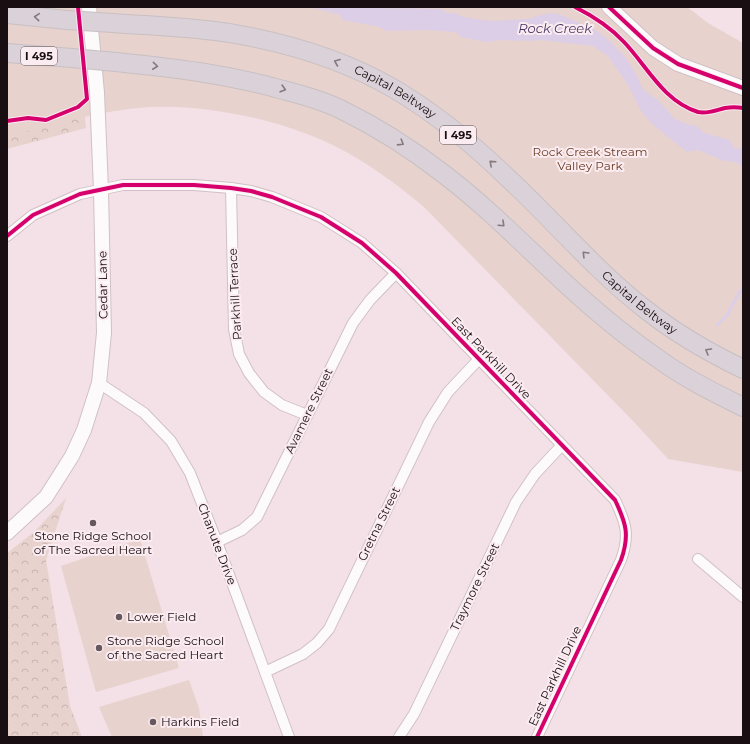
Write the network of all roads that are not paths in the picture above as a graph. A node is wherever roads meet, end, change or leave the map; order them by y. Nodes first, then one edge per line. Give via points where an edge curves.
1 (609, 7) edge
2 (89, 10) edge
3 (7, 14) edge
4 (7, 53) edge
5 (743, 88) edge
6 (231, 188) junction
7 (101, 190) junction
8 (7, 236) edge
9 (396, 273) junction
10 (479, 359) junction
11 (743, 369) edge
12 (99, 384) junction
13 (743, 407) edge
14 (307, 415) junction
15 (562, 445) junction
16 (7, 533) edge
17 (217, 542) junction
18 (698, 559) dead end
19 (743, 598) edge
20 (265, 672) junction
21 (289, 737) edge
22 (399, 737) edge
23 (537, 737) edge

1 - 5 street via 653,48 678,64
2 - 7 street, Cedar Lane via 98,93
11 -> 3 highway, Capital Beltway / I 495, bridge via 678,334 644,309 473,146 397,91 357,70 278,42 233,33
4 -> 13 highway, I 495, bridge via 116,62 232,76 301,95 341,110 378,128 446,175 587,303 661,361
6 - 7 street, East Parkhill Drive via 194,184 123,185
6 - 9 street, East Parkhill Drive via 250,190 272,197 321,217 362,243
6 - 14 street, Parkhill Terrace via 234,328 239,354 249,373 264,392 282,404
7 - 8 street, East Parkhill Drive via 80,194 33,216
7 - 12 street, Cedar Lane via 104,333
9 - 10 street, East Parkhill Drive
9 - 14 street, Avamere Street via 370,300 353,323
10 - 15 street, East Parkhill Drive
10 - 20 street, Gretna Street via 448,392 429,422 329,629 303,654
12 - 16 street, Cedar Lane via 84,430 72,456 46,497
12 - 17 street, Chanute Drive via 144,413 171,441 190,473
14 - 17 street, Avamere Street via 258,517 242,530
15 - 22 street, Traymore Street via 535,474 516,502 414,714
15 - 23 street, East Parkhill Drive via 614,500 625,521 626,548
17 - 20 street, Chanute Drive
18 - 19 street
20 - 21 street, Chanute Drive

